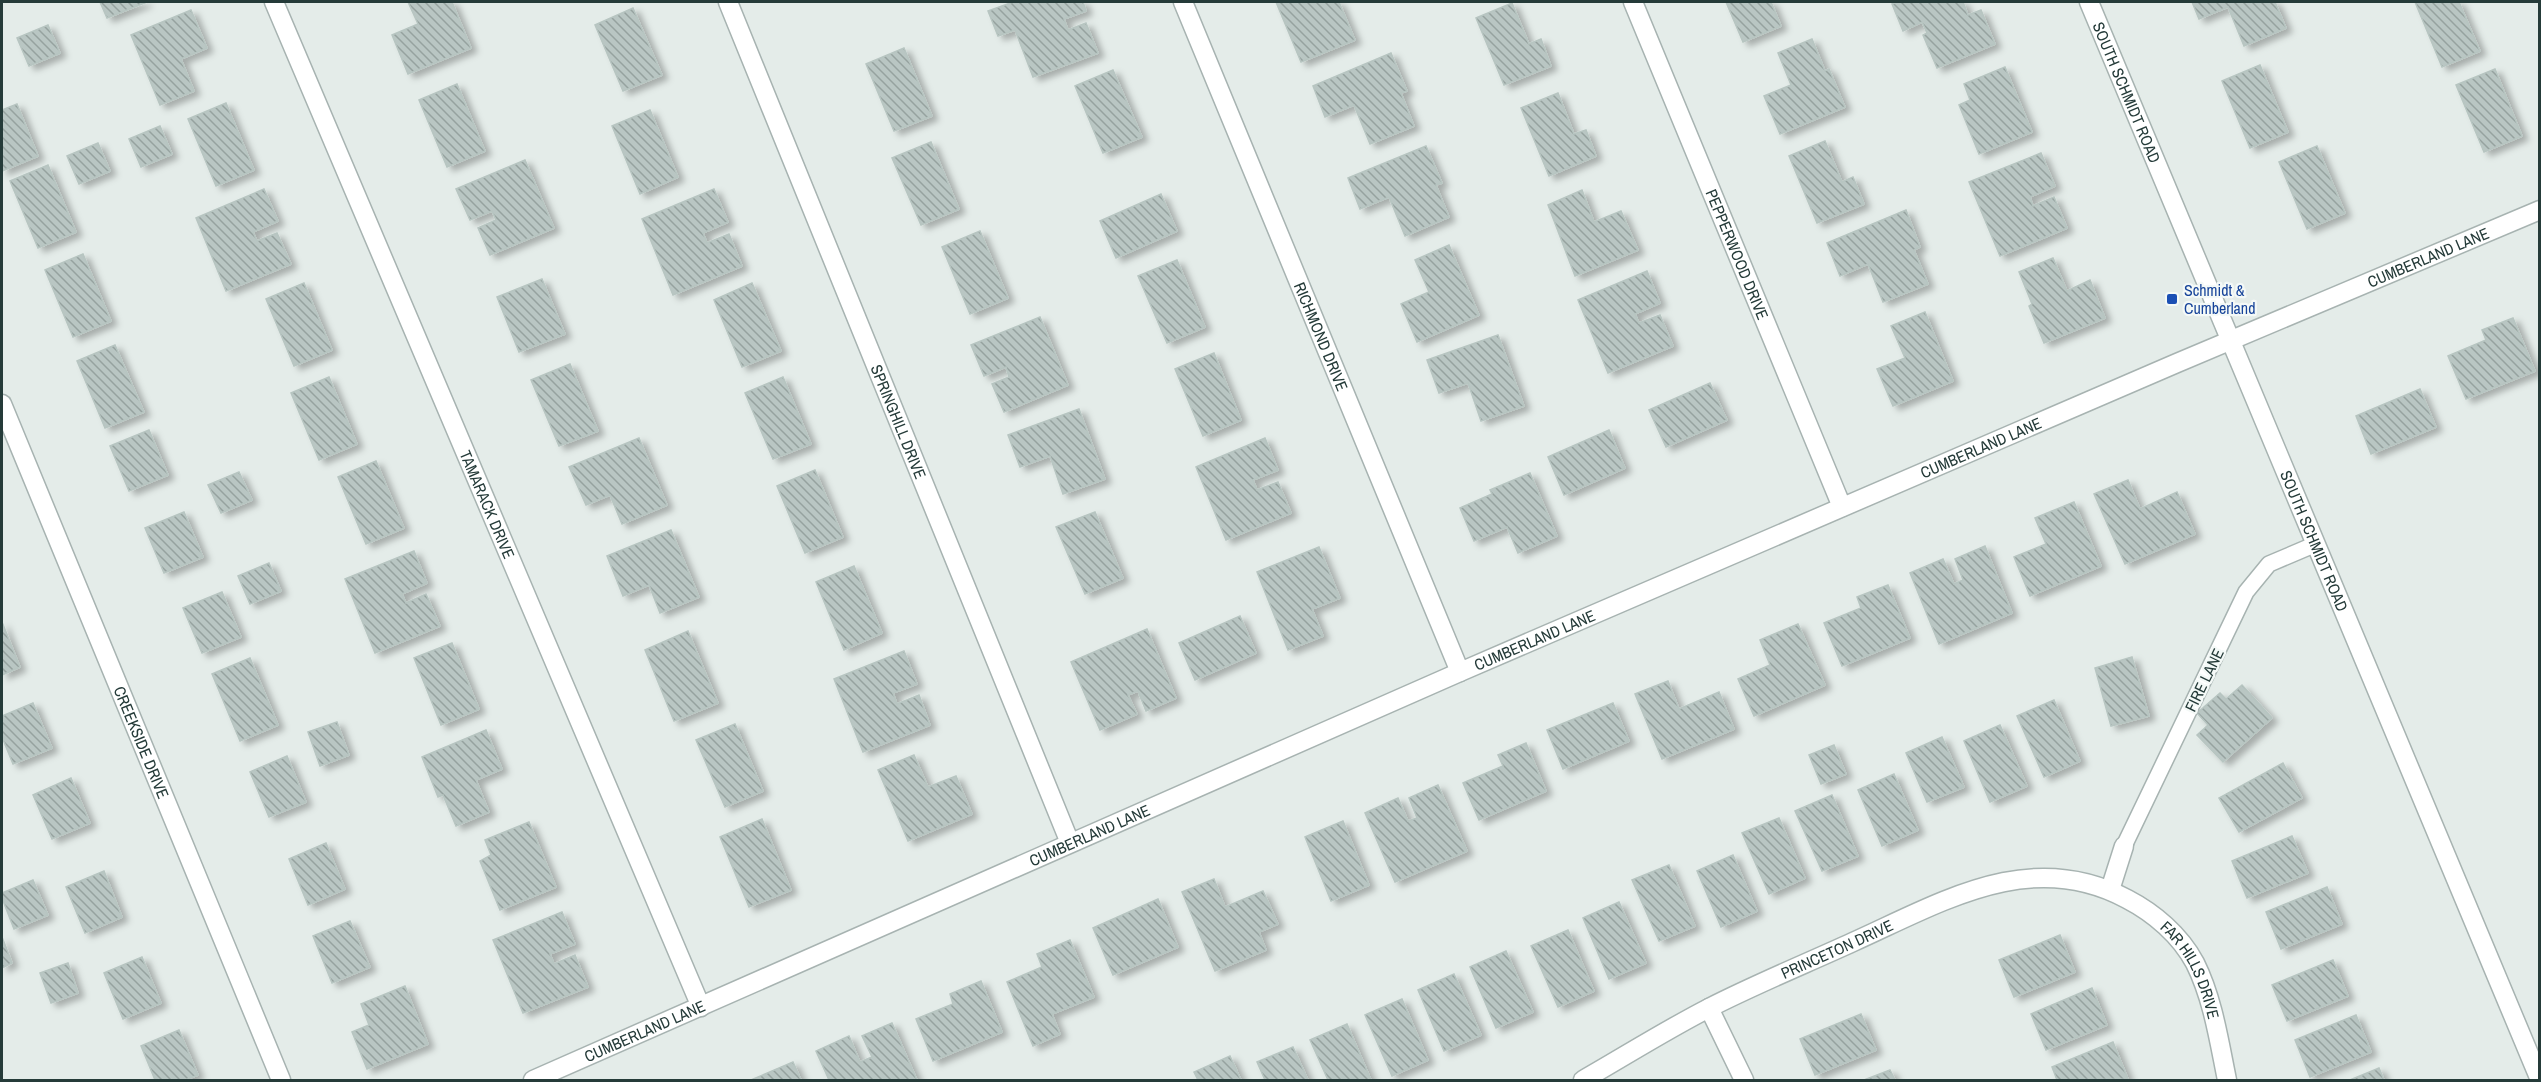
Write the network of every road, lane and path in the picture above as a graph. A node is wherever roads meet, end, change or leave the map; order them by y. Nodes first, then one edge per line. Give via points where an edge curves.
1 (274, 2) edge
2 (728, 2) edge
3 (1183, 2) edge
4 (1633, 2) edge
5 (2089, 2) edge
6 (2540, 210) edge
7 (2230, 341) junction
8 (2, 404) edge
9 (1842, 507) junction
10 (2316, 544) junction
11 (1460, 672) junction
12 (1070, 843) junction
13 (2124, 846) joint
14 (2110, 890) junction
15 (701, 1007) junction
16 (1709, 1008) junction
17 (280, 1080) edge
18 (533, 1080) edge
19 (1584, 1080) edge
20 (1744, 1080) edge
21 (2228, 1080) edge
22 (2540, 1080) edge

1 - 15 street, TAMARACK DRIVE
2 - 12 street, SPRINGHILL DRIVE
3 - 11 street, RICHMOND DRIVE
4 - 9 street, PEPPERWOOD DRIVE
5 - 7 street, SOUTH SCHMIDT ROAD
6 - 7 street, CUMBERLAND LANE
7 - 9 street, CUMBERLAND LANE
7 - 10 street, SOUTH SCHMIDT ROAD
8 - 17 street, CREEKSIDE DRIVE
9 - 11 street, CUMBERLAND LANE
10 - 13 lane, FIRE LANE via 2269,564 2246,592
10 - 22 street, SOUTH SCHMIDT ROAD
11 - 12 street, CUMBERLAND LANE
12 - 15 street, CUMBERLAND LANE
13 - 14 street
14 - 16 street, PRINCETON DRIVE via 2060,877 2014,879 1962,893
14 - 21 street, FAR HILLS DRIVE via 2149,910 2173,932 2194,961 2205,986
15 - 18 street, CUMBERLAND LANE
16 - 19 street, PRINCETON DRIVE
16 - 20 street

